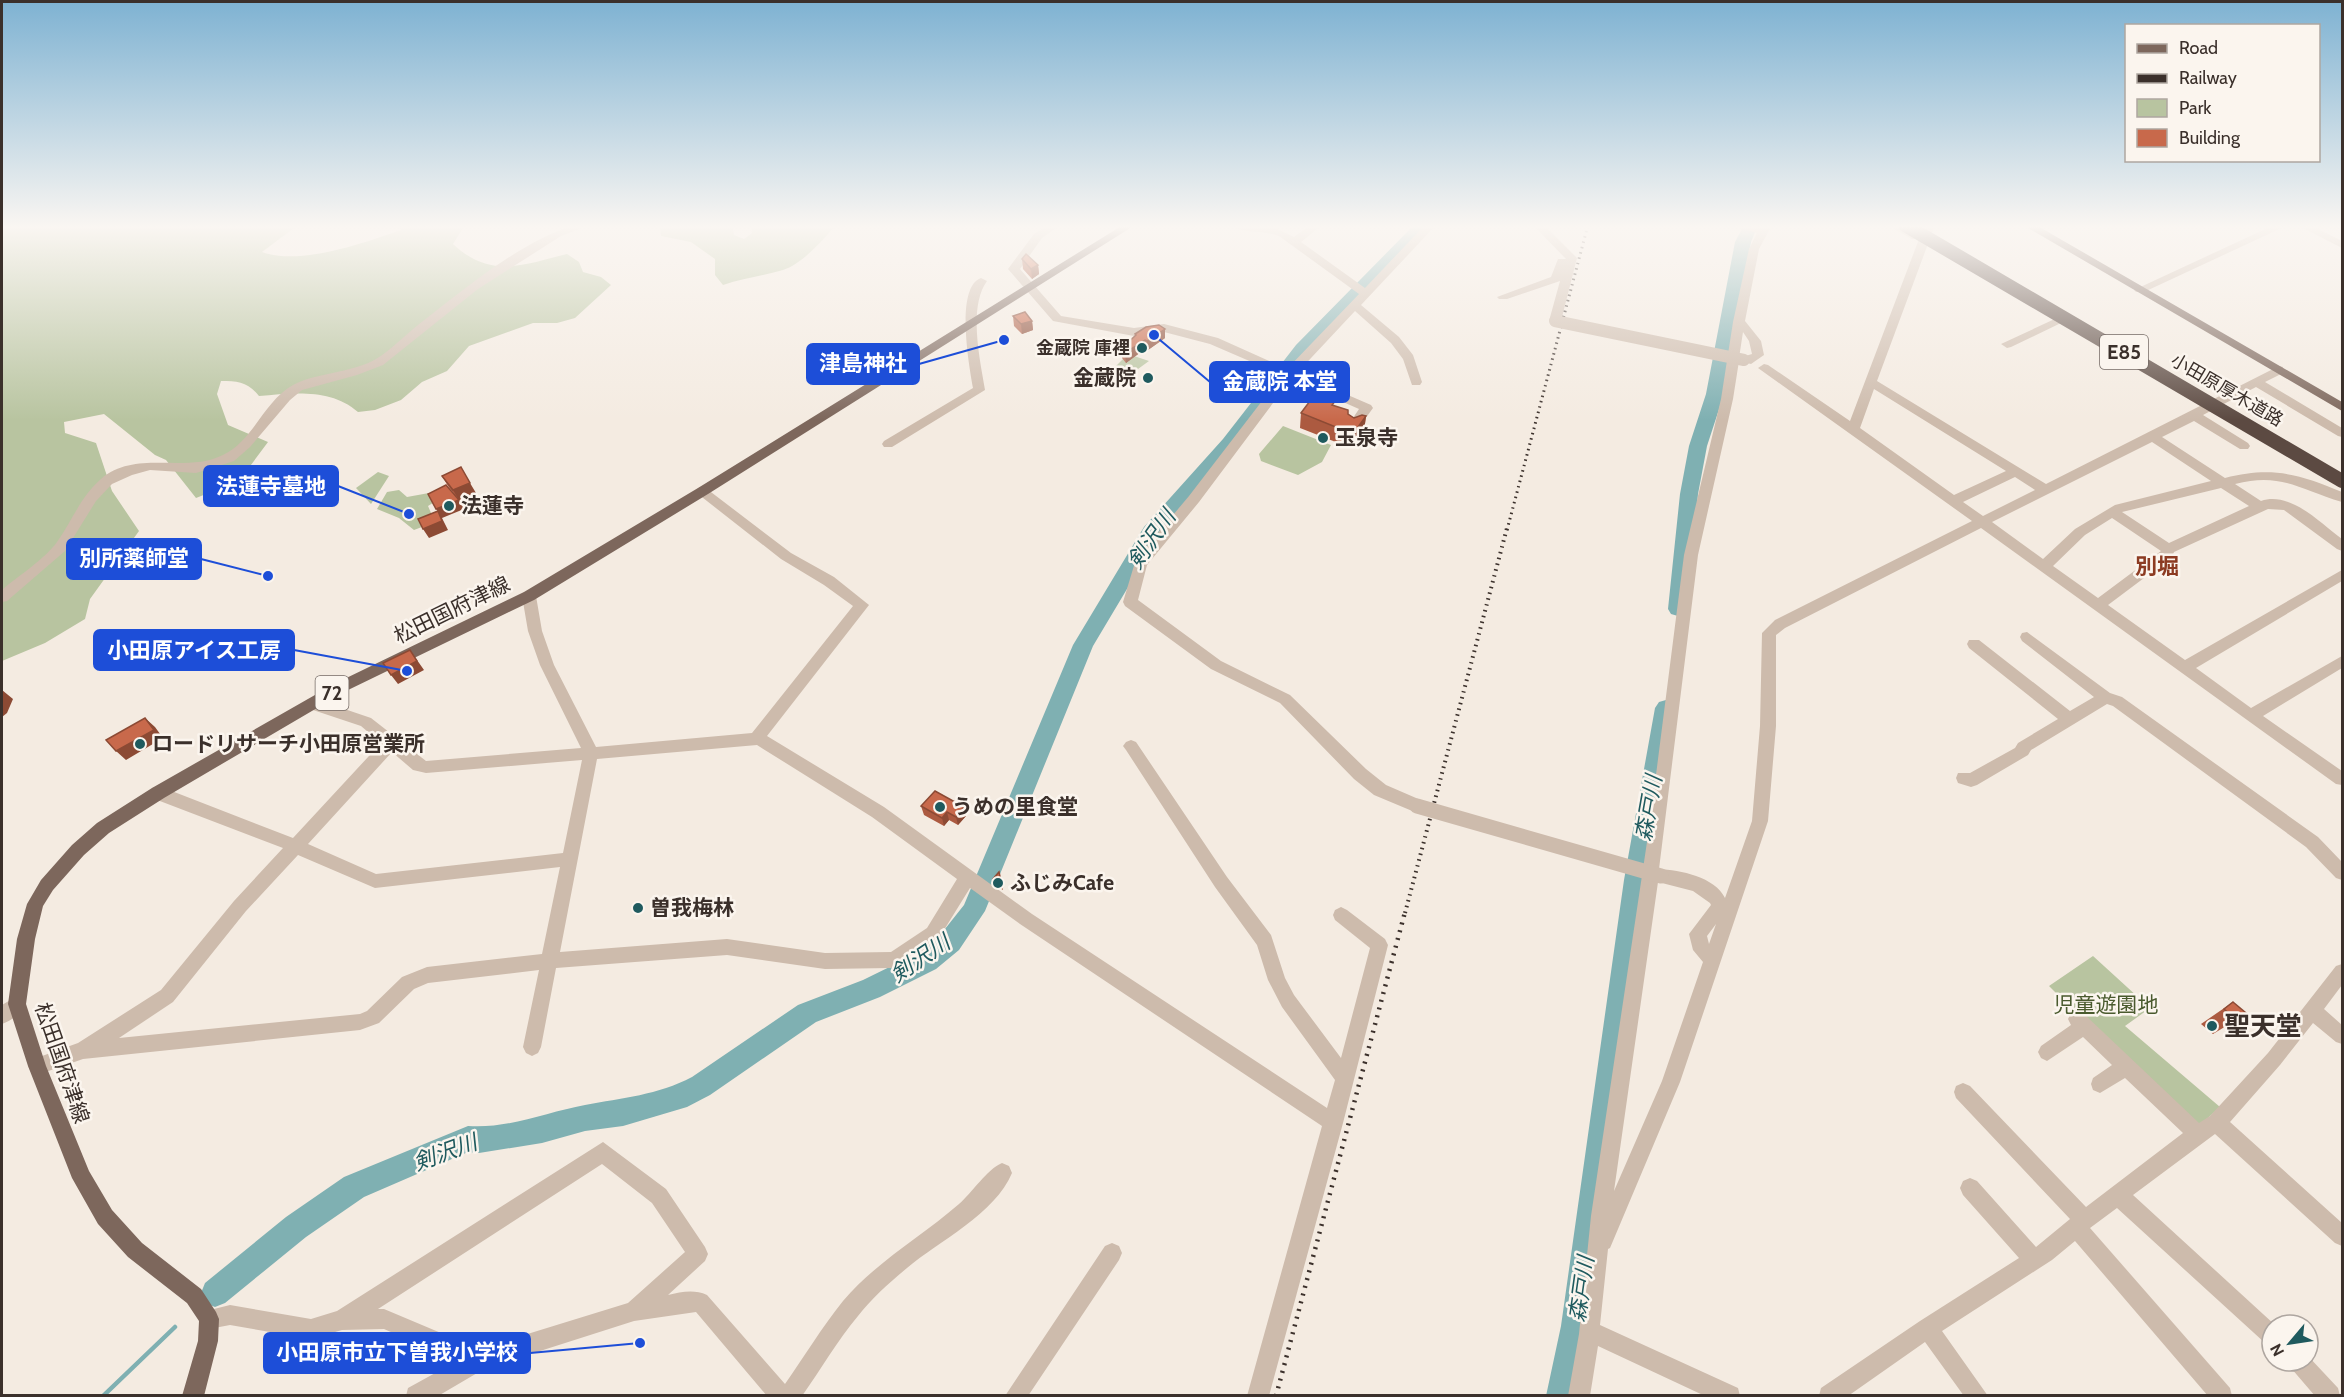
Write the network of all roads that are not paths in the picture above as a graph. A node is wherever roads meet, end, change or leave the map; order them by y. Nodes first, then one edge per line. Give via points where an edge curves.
1 (471, 290) edge
2 (975, 290) edge
3 (1026, 290) edge
4 (1032, 290) edge
5 (1360, 290) edge
6 (1367, 290) edge
7 (1523, 290) edge
8 (1561, 290) edge
9 (1746, 290) edge
10 (1905, 290) edge
11 (2008, 290) edge
12 (2017, 290) edge
13 (2030, 290) edge
14 (2148, 290) edge
15 (2148, 290) edge
16 (1364, 293) junction
17 (1503, 297) dead end
18 (1354, 304) junction
19 (2060, 320) junction
20 (1739, 322) junction
21 (971, 324) junction
22 (2007, 344) dead end
23 (1764, 368) dead end
24 (2279, 370) junction
25 (1288, 375) junction
26 (1416, 382) dead end
27 (1871, 382) junction
28 (2256, 382) junction
29 (2343, 397) edge
30 (2343, 407) edge
31 (2210, 408) junction
32 (2195, 416) junction
33 (1353, 427) edge
34 (1853, 429) junction
35 (2343, 433) edge
36 (2153, 437) junction
37 (888, 444) dead end
38 (2244, 446) dead end
39 (2016, 471) junction
40 (2343, 475) edge
41 (2343, 481) edge
42 (2223, 483) junction
43 (2343, 488) edge
44 (2045, 490) junction
45 (702, 491) junction
46 (2343, 497) edge
47 (1953, 501) junction
48 (2258, 506) junction
49 (2112, 512) junction
50 (1981, 522) junction
51 (2343, 546) edge
52 (2168, 549) junction
53 (2044, 567) junction
54 (2343, 575) edge
55 (529, 596) junction
56 (2, 597) edge
57 (2098, 605) junction
58 (2027, 637) dead end
59 (1974, 644) dead end
60 (2343, 661) edge
61 (2184, 668) junction
62 (2105, 698) junction
63 (312, 704) junction
64 (2251, 716) junction
65 (2069, 719) junction
66 (757, 737) junction
67 (392, 742) junction
68 (1131, 746) dead end
69 (591, 752) junction
70 (1964, 778) dead end
71 (2343, 779) edge
72 (158, 794) junction
73 (295, 846) junction
74 (570, 859) junction
75 (2343, 873) edge
76 (975, 883) junction
77 (1341, 915) dead end
78 (548, 960) junction
79 (1712, 960) junction
80 (2343, 972) edge
81 (9, 1003) edge
82 (2312, 1010) junction
83 (2, 1016) edge
84 (2343, 1036) edge
85 (532, 1047) dead end
86 (83, 1050) junction
87 (2047, 1052) dead end
88 (37, 1066) junction
89 (2126, 1066) junction
90 (1345, 1078) junction
91 (2100, 1084) dead end
92 (1963, 1092) dead end
93 (1335, 1123) junction
94 (2217, 1123) junction
95 (2197, 1134) junction
96 (1002, 1173) dead end
97 (1970, 1188) dead end
98 (2118, 1195) junction
99 (2080, 1223) junction
100 (2343, 1236) edge
101 (1599, 1252) junction
102 (1112, 1253) dead end
103 (2034, 1260) junction
104 (634, 1311) junction
105 (208, 1319) junction
106 (342, 1320) junction
107 (2260, 1325) edge
108 (1927, 1328) junction
109 (1589, 1333) junction
110 (479, 1360) junction
111 (2309, 1373) edge
112 (193, 1395) edge
113 (417, 1395) edge
114 (781, 1395) edge
115 (789, 1395) edge
116 (1015, 1395) edge
117 (1258, 1395) edge
118 (1578, 1395) edge
119 (1730, 1395) edge
120 (1829, 1395) edge
121 (1978, 1395) edge
122 (2222, 1395) edge
123 (2330, 1395) edge

1 - 56 street via 379,362 298,387 229,458 196,470 150,466 107,482 91,498 60,548
2 - 21 street
3 - 21 main road, 松田国府津線 / 72
4 - 25 street via 1057,319 1134,332 1164,328 1214,341
5 - 16 street
6 - 16 street
7 - 17 street
8 - 20 street, bridge via 1555,321 1744,360 1756,358 1759,350 1750,332
9 - 20 street
10 - 27 street
11 - 19 street
12 - 41 highway, 小田原厚木道路 / E85, bridge
13 - 40 highway, 小田原厚木道路 / E85
14 - 24 main road
15 - 29 main road
16 - 18 street
18 - 25 street
18 - 26 street via 1395,340 1409,358
19 - 22 street
19 - 31 street
20 - 101 street via 1727,399 1691,555
21 - 37 street via 979,390
21 - 45 main road, 松田国府津線 / 72
23 - 34 street
24 - 28 street
24 - 30 main road
25 - 33 street via 1367,408
25 - 79 street, bridge via 1141,563 1130,602 1216,665 1285,699 1380,790 1417,806 1708,888 1719,898 1720,907 1698,934 1699,944
27 - 34 street
27 - 39 street
28 - 31 street
28 - 35 street
31 - 32 street
31 - 43 street
32 - 36 street
32 - 38 street
34 - 47 street
36 - 42 street
36 - 44 street
39 - 44 street
39 - 47 street
42 - 46 street via 2279,474
42 - 48 street
42 - 49 street
44 - 50 street
45 - 55 main road, 松田国府津線 / 72
45 - 66 street via 786,556 862,605
47 - 50 street
48 - 51 street via 2287,506
48 - 52 street
49 - 52 street
49 - 53 street via 2079,532
50 - 53 street
50 - 79 street via 1769,633 1768,726 1760,821
52 - 57 street via 2167,554
53 - 57 street
54 - 61 street
55 - 63 main road, 松田国府津線 / 72
55 - 69 street via 535,631 547,665
57 - 61 street
58 - 62 street
59 - 65 street
60 - 64 street
61 - 64 street
62 - 65 street
62 - 75 street via 2117,701 2312,842
63 - 67 street via 366,722
63 - 72 main road, 松田国府津線 / 72
64 - 71 street
65 - 70 street via 1980,776
66 - 69 street
66 - 76 street via 878,812
67 - 69 street via 426,767
67 - 73 street
68 - 90 street via 1265,941 1276,980 1288,1001
69 - 74 street
72 - 73 street
72 - 81 main road, 松田国府津線 / 72 via 103,828 47,885 35,904
73 - 74 street via 375,880
73 - 86 street via 225,923 167,996
74 - 78 street
76 - 78 street via 933,933 891,960 825,961 727,947
76 - 93 street
77 - 90 street via 1379,945
78 - 85 street
78 - 86 street via 419,978 408,983 373,1017 360,1022
79 - 101 street via 1671,1082
80 - 82 street
81 - 83 street
81 - 88 main road, 松田国府津線 / 72
82 - 84 street
82 - 94 street
86 - 88 street
87 - 89 street via 2081,1023
88 - 105 main road, 松田国府津線 / 72 via 82,1178 105,1217 135,1250 194,1296
89 - 91 street
89 - 95 street
90 - 93 street
92 - 99 street
93 - 117 street
94 - 95 street
94 - 100 street
95 - 98 street
96 - 115 street via 979,1200 901,1260 851,1308
97 - 103 street
98 - 99 street
98 - 107 street
99 - 103 street
99 - 122 street
101 - 109 street
102 - 116 street
103 - 108 street
104 - 106 street via 698,1254 659,1196 603,1152
104 - 110 street
104 - 114 street via 700,1302
105 - 106 street via 230,1315 311,1329
105 - 112 main road via 208,1341
106 - 110 street via 384,1319
108 - 120 street
108 - 121 street
109 - 118 street
109 - 119 street
110 - 113 street
111 - 123 street

